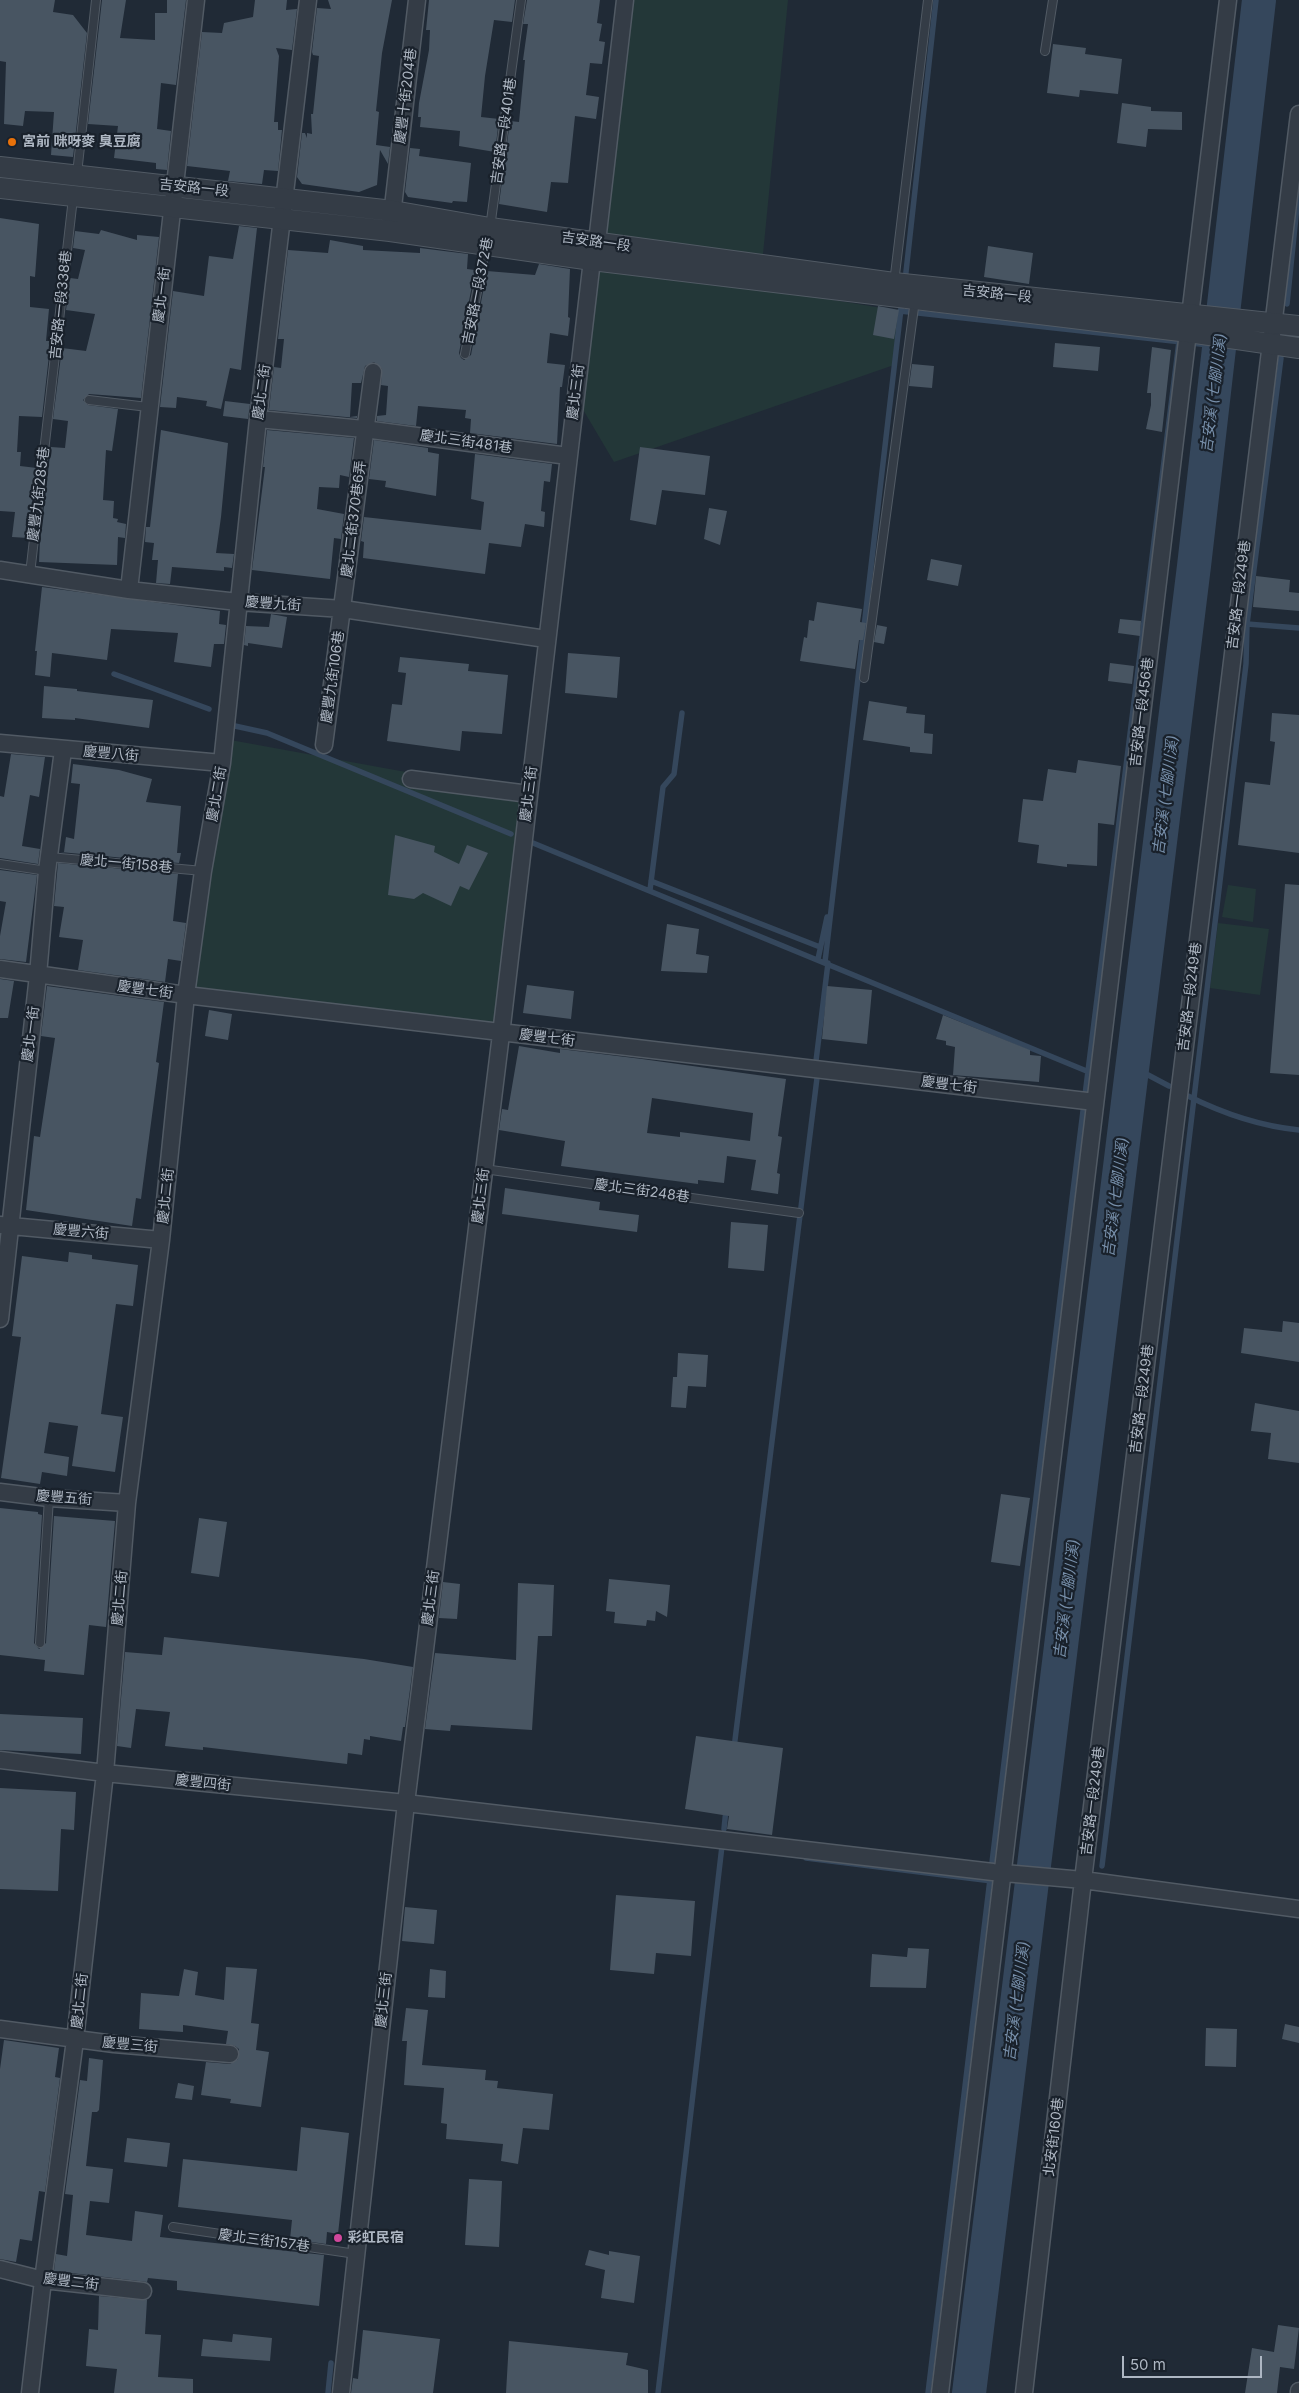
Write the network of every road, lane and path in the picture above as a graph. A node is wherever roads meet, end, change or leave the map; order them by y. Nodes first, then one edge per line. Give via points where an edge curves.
1 (96, 0) edge
2 (196, 0) edge
3 (308, 0) edge
4 (416, 0) edge
5 (521, 0) edge
6 (625, 0) edge
7 (928, 0) edge
8 (1053, 0) edge
9 (1228, 0) edge
10 (1045, 51) dead end
11 (1299, 114) edge
12 (0, 167) edge
13 (76, 175) junction
14 (176, 186) junction
15 (0, 188) edge
16 (73, 196) junction
17 (285, 198) junction
18 (394, 201) junction
19 (174, 207) junction
20 (281, 219) junction
21 (390, 231) junction
22 (488, 237) junction
23 (595, 251) junction
24 (894, 283) junction
25 (916, 292) junction
26 (1190, 323) junction
27 (1275, 323) junction
28 (1299, 326) edge
29 (1269, 344) junction
30 (1299, 348) edge
31 (465, 354) dead end
32 (373, 372) dead end
33 (89, 400) dead end
34 (148, 407) junction
35 (48, 414) joint
36 (258, 419) junction
37 (364, 429) junction
38 (568, 456) junction
39 (0, 570) edge
40 (30, 574) junction
41 (129, 590) junction
42 (238, 602) junction
43 (343, 609) junction
44 (546, 639) junction
45 (864, 678) dead end
46 (0, 743) edge
47 (324, 745) dead end
48 (63, 750) junction
49 (222, 763) junction
50 (411, 779) dead end
51 (528, 794) junction
52 (0, 864) edge
53 (48, 864) junction
54 (203, 871) junction
55 (0, 969) edge
56 (38, 975) junction
57 (186, 996) junction
58 (501, 1032) junction
59 (1095, 1102) junction
60 (484, 1169) junction
61 (799, 1213) dead end
62 (5, 1225) edge
63 (161, 1240) junction
64 (0, 1319) edge
65 (0, 1492) edge
66 (49, 1498) junction
67 (127, 1503) junction
68 (40, 1643) dead end
69 (0, 1760) edge
70 (106, 1773) junction
71 (406, 1804) junction
72 (1004, 1873) junction
73 (1083, 1880) junction
74 (1299, 1909) edge
75 (0, 2029) edge
76 (75, 2040) junction
77 (230, 2054) dead end
78 (173, 2227) dead end
79 (356, 2254) junction
80 (0, 2269) edge
81 (43, 2280) junction
82 (143, 2290) dead end
83 (30, 2393) edge
84 (341, 2393) edge
85 (940, 2393) edge
86 (1024, 2393) edge

1 - 13 lane
2 - 14 street, 慶北一街
3 - 17 street, 慶北二街
4 - 18 street, 慶豐十街204巷
5 - 22 lane, 吉安路一段401巷
6 - 23 street, 慶北三街
7 - 24 lane
8 - 10 lane
9 - 26 street, 吉安路一段456巷
11 - 27 street, 吉安路一段249巷
12 - 13 street, 吉安路一段
13 - 14 street, 吉安路一段
14 - 17 street, 吉安路一段
14 - 19 street, 慶北一街
15 - 16 street, 吉安路一段
16 - 19 street, 吉安路一段
16 - 35 lane, 吉安路一段338巷
17 - 18 street, 吉安路一段
17 - 20 street, 慶北二街
18 - 21 street, 慶豐十街204巷
18 - 22 street, 吉安路一段
19 - 20 street, 吉安路一段
19 - 34 street, 慶北一街
20 - 21 street, 吉安路一段
20 - 36 street, 慶北二街
21 - 22 street, 吉安路一段
22 - 23 street, 吉安路一段
22 - 31 lane, 吉安路一段372巷
23 - 24 street, 吉安路一段
23 - 25 street, 吉安路一段
23 - 38 street, 慶北三街
24 - 25 street, 吉安路一段
25 - 26 street, 吉安路一段
25 - 45 lane
26 - 27 street
26 - 29 street
26 - 59 street, 吉安路一段456巷
27 - 28 street
27 - 29 street, 吉安路一段249巷
29 - 30 street
29 - 73 street, 吉安路一段249巷
32 - 37 street, 慶北二街370巷6弄
33 - 34 lane
34 - 41 street, 慶北一街
35 - 40 lane, 慶豐九街285巷
36 - 37 street, 慶北三街481巷
36 - 42 street, 慶北二街
37 - 38 street, 慶北三街481巷
37 - 43 street, 慶北二街370巷6弄
38 - 44 street, 慶北三街
39 - 40 street, 慶豐九街
40 - 41 street, 慶豐九街
41 - 42 street, 慶豐九街
42 - 43 street, 慶豐九街
42 - 49 street, 慶北二街
43 - 44 street, 慶豐九街
43 - 47 street, 慶豐九街106巷
44 - 51 street, 慶北三街
46 - 48 street, 慶豐八街
48 - 49 street, 慶豐八街
48 - 53 street, 慶北一街
49 - 54 street, 慶北二街
50 - 51 street
51 - 58 street, 慶北三街
52 - 53 lane, 慶北一街158巷
53 - 54 lane, 慶北一街158巷
53 - 56 street, 慶北一街
54 - 57 street, 慶北二街
55 - 56 street, 慶豐七街
56 - 57 street, 慶豐七街
56 - 62 street, 慶北一街
57 - 58 street, 慶豐七街
57 - 63 street, 慶北二街
58 - 59 street, 慶豐七街
58 - 60 street, 慶北三街
59 - 72 street, 吉安路一段456巷
60 - 61 lane, 慶北三街248巷
60 - 71 street, 慶北三街
62 - 63 street, 慶豐六街
62 - 64 street, 慶北一街
63 - 67 street, 慶北二街
65 - 66 street, 慶豐五街
66 - 67 street, 慶豐五街
66 - 68 lane
67 - 70 street, 慶北二街
69 - 70 street, 慶豐四街
70 - 71 street, 慶豐四街
70 - 76 street, 慶北二街
71 - 72 street, 慶豐四街
71 - 79 street, 慶北三街
72 - 73 street, 慶豐四街
72 - 85 street, 吉安路一段456巷
73 - 74 street, 慶豐四街
73 - 86 street, 北安街160巷
75 - 76 street, 慶豐三街
76 - 77 street, 慶豐三街
76 - 81 street, 慶北二街
78 - 79 lane, 慶北三街157巷
79 - 84 street, 慶北三街
80 - 81 street, 慶豐二街
81 - 82 street, 慶豐二街
81 - 83 street, 慶北二街

